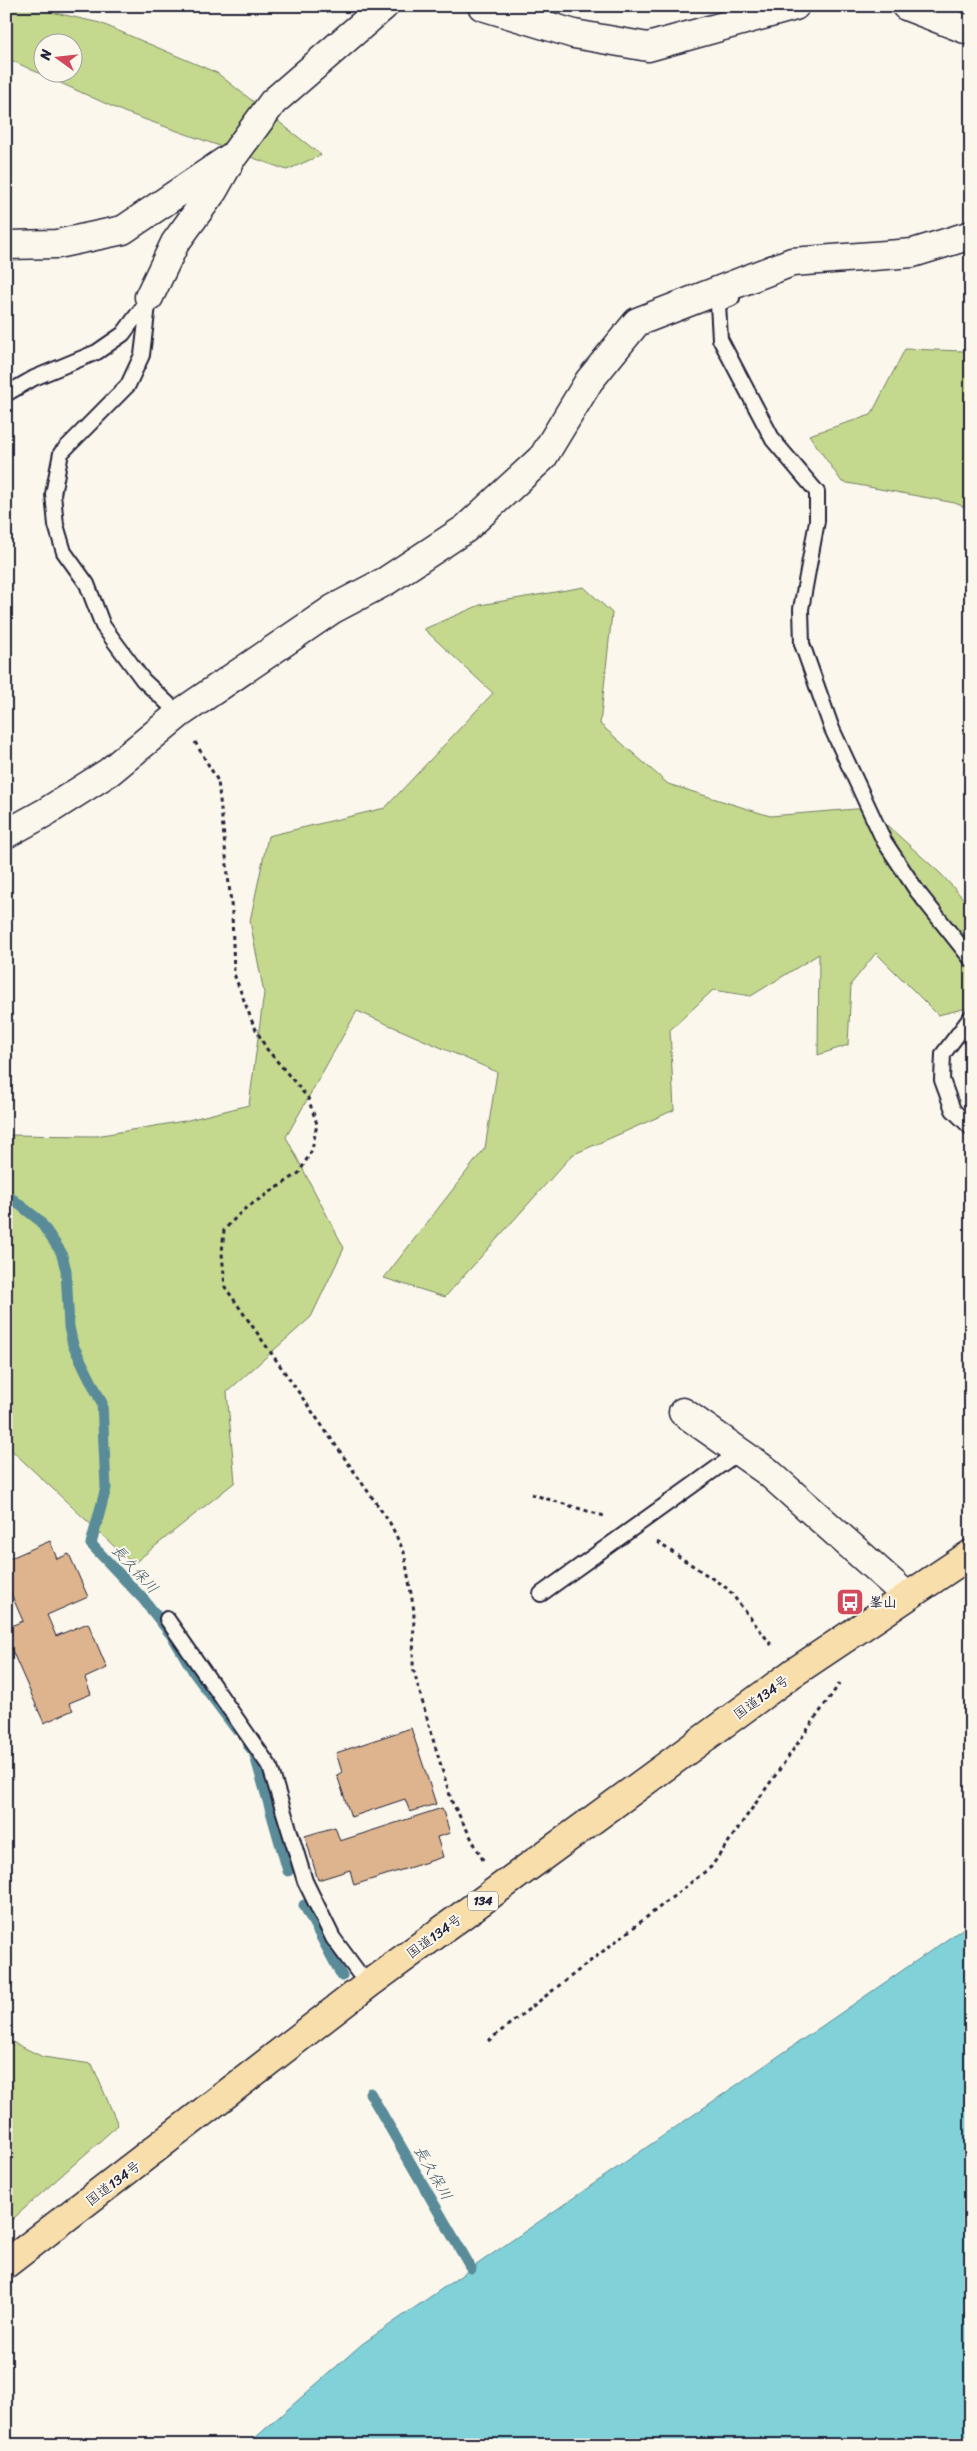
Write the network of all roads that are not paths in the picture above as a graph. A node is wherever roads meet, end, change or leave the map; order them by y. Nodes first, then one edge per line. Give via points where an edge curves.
1 (384, 6) edge
2 (482, 6) edge
3 (795, 6) edge
4 (906, 6) edge
5 (950, 6) edge
6 (968, 32) edge
7 (234, 155) junction
8 (971, 235) edge
9 (6, 244) edge
10 (792, 262) junction
11 (150, 297) junction
12 (6, 394) edge
13 (179, 714) junction
14 (6, 834) edge
15 (971, 960) edge
16 (971, 1017) edge
17 (971, 1128) edge
18 (683, 1412) dead end
19 (739, 1452) junction
20 (971, 1554) edge
21 (541, 1594) dead end
22 (907, 1596) junction
23 (167, 1619) dead end
24 (370, 1983) junction
25 (6, 2264) edge

1 - 7 street via 273,102
2 - 3 street via 574,34 648,47
4 - 6 street
5 - 6 street
7 - 9 street via 123,230 57,244
7 - 11 street via 214,191 175,243
8 - 10 street via 913,253
10 - 13 street via 637,322 589,381 543,457 465,528 386,581 333,609
10 - 15 lane via 782,276 718,304 720,339 772,440 817,492 816,522 801,609 802,644 832,728 884,841 917,891
11 - 12 lane via 123,334 97,352 34,378
11 - 13 lane via 142,355 128,385 61,453 53,494 56,525 64,552 87,584 103,626 142,680
13 - 14 street via 109,772
16 - 17 lane via 943,1054 942,1080 953,1110
18 - 19 street
19 - 21 lane
19 - 22 street via 768,1472
20 - 22 highway, 国道134号 / 134
22 - 24 highway, 国道134号 / 134 via 793,1673
23 - 24 lane via 270,1767 304,1880 333,1938
24 - 25 highway, 国道134号 / 134

